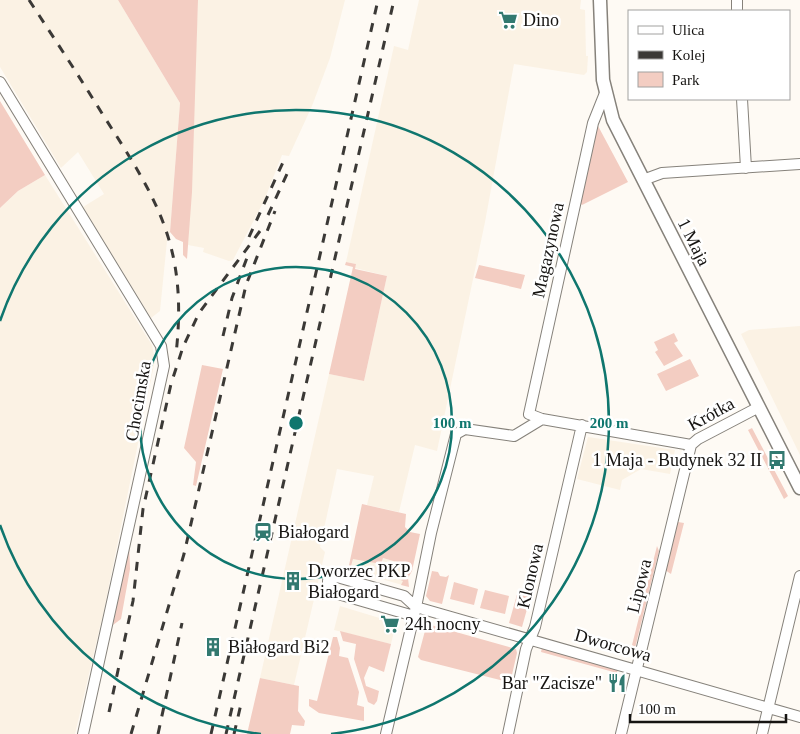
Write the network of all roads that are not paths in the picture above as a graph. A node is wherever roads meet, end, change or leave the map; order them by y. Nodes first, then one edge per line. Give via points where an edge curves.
1 (600, 0) edge
2 (0, 82) edge
3 (605, 93) junction
4 (742, 100) edge
5 (800, 164) edge
6 (746, 168) junction
7 (643, 180) junction
8 (759, 407) junction
9 (530, 416) joint
10 (542, 419) junction
11 (582, 425) junction
12 (691, 445) junction
13 (800, 488) edge
14 (800, 576) edge
15 (415, 611) junction
16 (529, 638) junction
17 (635, 669) junction
18 (768, 707) junction
19 (800, 717) edge
20 (83, 734) edge
21 (386, 734) edge
22 (508, 734) edge
23 (621, 734) edge
24 (762, 734) edge

1 - 3 street, 1 Maja
2 - 20 street, Chocimska via 161,346 164,366
3 - 7 street, 1 Maja via 613,120
3 - 9 street, Magazynowa via 594,119
4 - 6 street
5 - 6 street
6 - 7 street via 662,173
7 - 8 street, 1 Maja
8 - 12 street, Krótka
8 - 13 street, 1 Maja
9 - 10 street, Krótka
10 - 11 street, Krótka
10 - 15 street via 514,436 465,429 456,434
11 - 12 street, Krótka
11 - 16 street, Klonowa via 535,626
12 - 17 street, Lipowa
14 - 18 street
15 - 15 street, Dworcowa via 404,596 337,577 328,581 331,592
15 - 16 street, Dworcowa
15 - 21 street
16 - 17 street, Dworcowa
16 - 22 street, Klonowa
17 - 18 street, Dworcowa
17 - 23 street, Lipowa
18 - 19 street, Dworcowa
18 - 24 street

